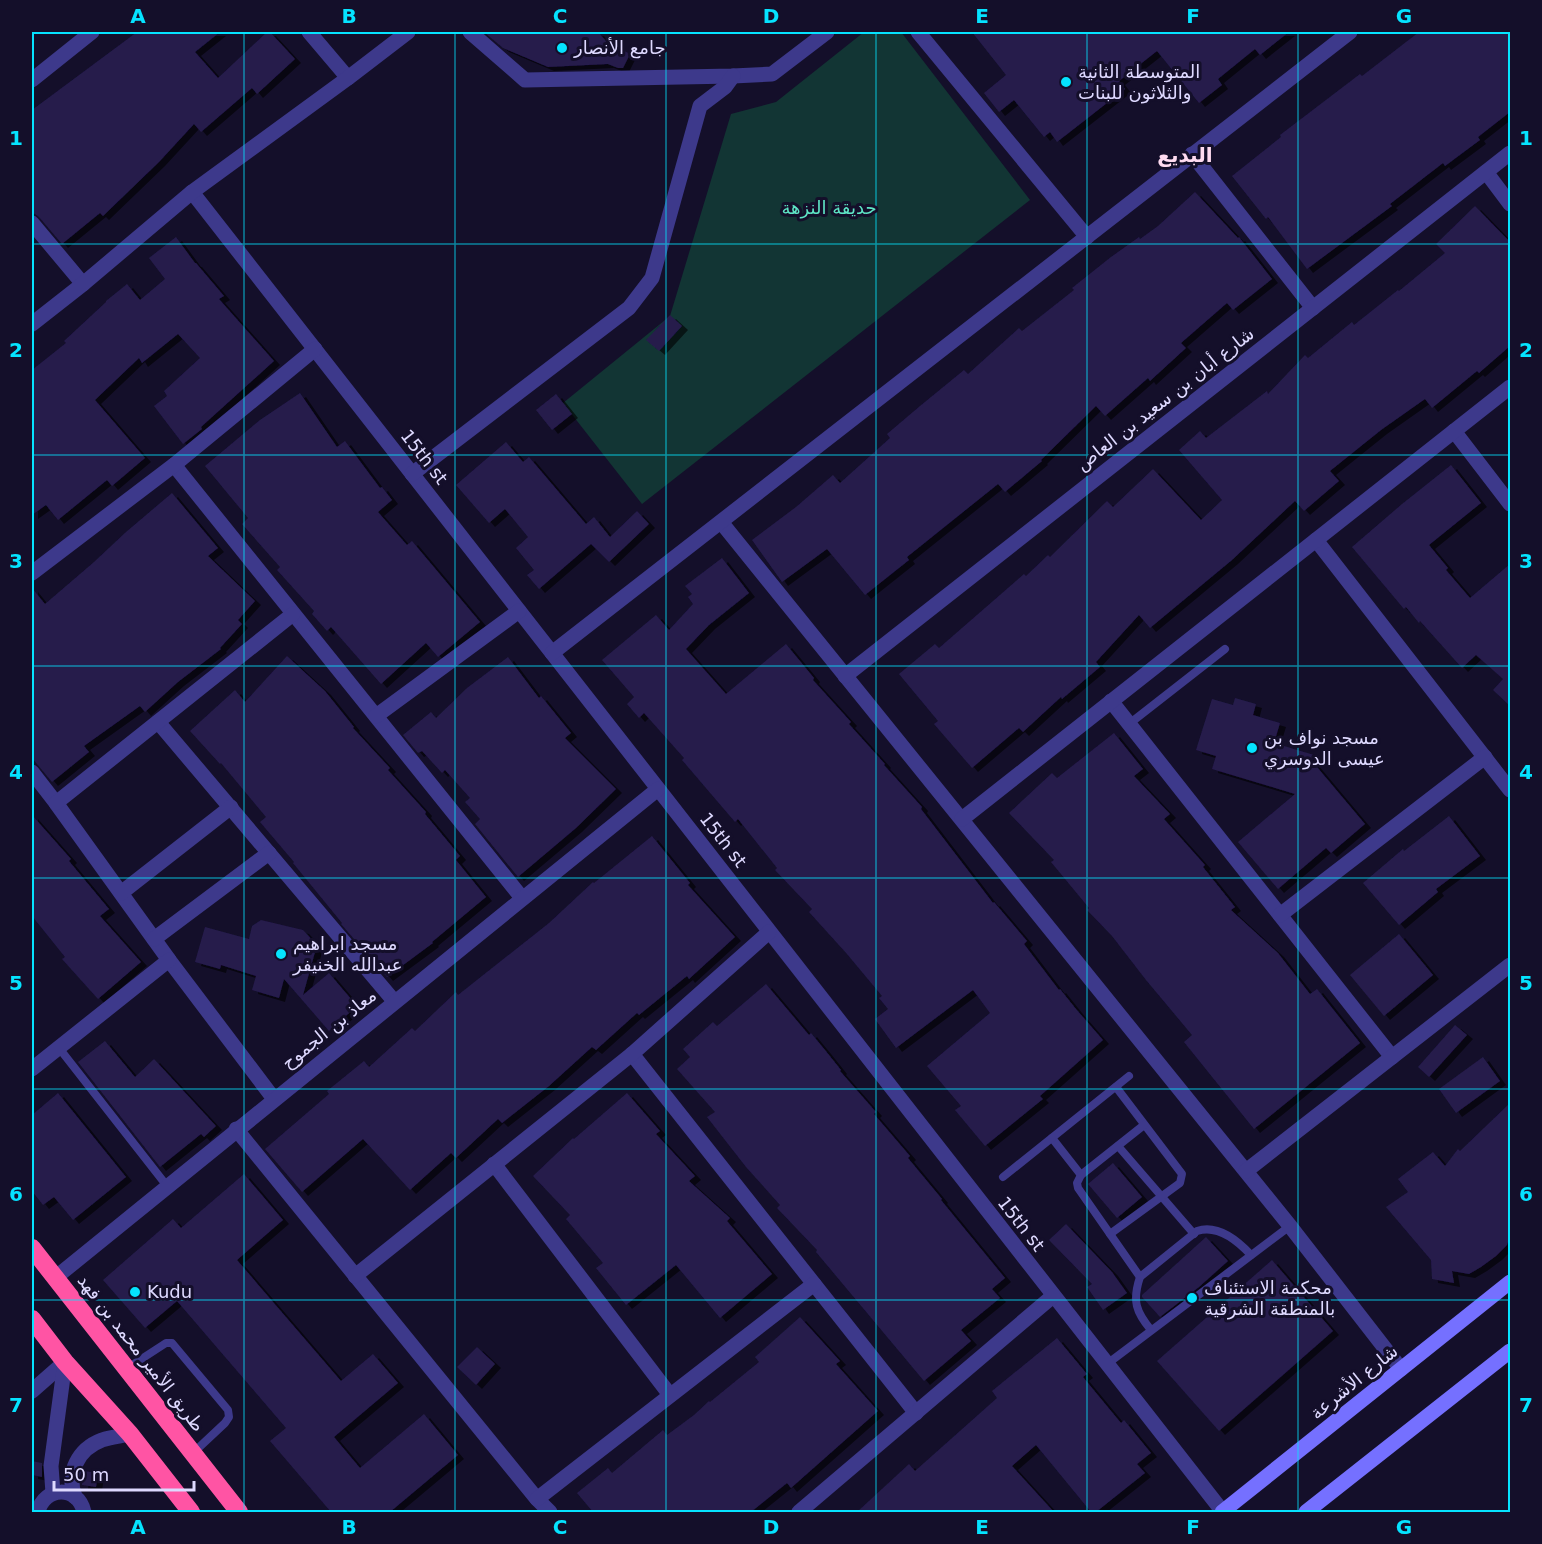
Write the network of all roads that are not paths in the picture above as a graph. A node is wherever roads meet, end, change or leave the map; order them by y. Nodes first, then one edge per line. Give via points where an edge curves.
1 (92, 32) edge
2 (309, 32) edge
3 (408, 32) edge
4 (470, 32) edge
5 (827, 32) edge
6 (918, 32) edge
7 (1347, 32) edge
8 (733, 76) junction
9 (348, 78) junction
10 (32, 80) edge
11 (1510, 153) edge
12 (1192, 154) junction
13 (1486, 172) junction
14 (192, 192) junction
15 (1510, 204) edge
16 (32, 223) edge
17 (1087, 237) junction
18 (83, 284) junction
19 (1313, 308) junction
20 (32, 324) edge
21 (315, 349) junction
22 (1510, 387) edge
23 (1454, 431) junction
24 (174, 465) junction
25 (412, 474) junction
26 (1510, 504) edge
27 (721, 522) junction
28 (1316, 540) junction
29 (32, 573) edge
30 (519, 611) junction
31 (293, 614) junction
32 (1225, 649) dead end
33 (552, 653) junction
34 (845, 676) junction
35 (1112, 701) junction
36 (376, 716) junction
37 (158, 722) junction
38 (1129, 724) junction
39 (1485, 758) junction
40 (32, 772) edge
41 (658, 789) junction
42 (1510, 790) edge
43 (56, 803) junction
44 (231, 807) junction
45 (962, 819) junction
46 (269, 853) junction
47 (121, 893) junction
48 (522, 898) junction
49 (1280, 915) junction
50 (769, 932) junction
51 (154, 939) junction
52 (169, 960) junction
53 (1510, 965) edge
54 (394, 1001) junction
55 (59, 1048) junction
56 (632, 1054) junction
57 (1392, 1057) junction
58 (34, 1061) edge
59 (1129, 1076) dead end
60 (1116, 1087) junction
61 (274, 1099) junction
62 (1144, 1125) junction
63 (236, 1129) junction
64 (1052, 1138) junction
65 (1118, 1146) junction
66 (494, 1164) junction
67 (1246, 1171) junction
68 (1081, 1175) junction
69 (1003, 1177) dead end
70 (167, 1186) junction
71 (1160, 1197) junction
72 (1290, 1226) junction
73 (1110, 1234) junction
74 (1194, 1234) junction
75 (32, 1248) edge
76 (1251, 1255) junction
77 (355, 1276) junction
78 (1140, 1277) junction
79 (55, 1278) junction
80 (1510, 1282) edge
81 (814, 1284) junction
82 (1053, 1296) junction
83 (32, 1319) edge
84 (1151, 1330) junction
85 (1510, 1351) edge
86 (65, 1362) junction
87 (1106, 1364) junction
88 (1401, 1368) junction
89 (126, 1369) junction
90 (32, 1390) edge
91 (670, 1395) junction
92 (916, 1413) junction
93 (130, 1434) junction
94 (193, 1453) junction
95 (53, 1493) junction
96 (75, 1497) junction
97 (537, 1499) junction
98 (38, 1512) edge
99 (84, 1512) edge
100 (191, 1512) edge
101 (239, 1512) edge
102 (550, 1512) edge
103 (799, 1512) edge
104 (1222, 1512) edge
105 (1306, 1512) edge

1 - 10 street
2 - 9 street
3 - 9 street
4 - 8 street via 525,80
5 - 8 street via 772,74
6 - 17 street
7 - 12 street
8 - 25 street via 700,106 652,278 629,308
9 - 14 street
11 - 13 street, شارع أبان بن سعيد بن العاص
12 - 17 street
12 - 19 street
13 - 15 street
13 - 19 street, شارع أبان بن سعيد بن العاص
14 - 18 street
14 - 21 street, 15th st
16 - 18 street
17 - 27 street
18 - 20 street
19 - 34 street, شارع أبان بن سعيد بن العاص
21 - 24 street
21 - 25 street, 15th st
22 - 23 street
23 - 26 street
23 - 28 street
24 - 29 street
24 - 31 street
25 - 30 street, 15th st
27 - 33 street
27 - 34 street
28 - 35 street
28 - 39 street
30 - 33 street, 15th st
30 - 36 street
31 - 36 street
31 - 37 street
32 - 38 lane
33 - 41 street, 15th st
34 - 45 street
35 - 38 street
35 - 45 street
36 - 48 street
37 - 43 street
37 - 44 street
38 - 49 street
39 - 42 street
39 - 49 street
40 - 43 street
41 - 48 street, معاذ بن الجموح
41 - 50 street, 15th st
43 - 47 street
44 - 46 street
44 - 47 street
45 - 67 street
46 - 51 street
46 - 54 street
47 - 51 street
48 - 54 street, معاذ بن الجموح
49 - 57 street
50 - 56 street
50 - 82 street, 15th st
51 - 52 street
52 - 55 street
52 - 61 street
53 - 57 street
54 - 61 street, معاذ بن الجموح
55 - 58 street
55 - 70 lane
56 - 66 street
56 - 81 street
57 - 67 street
59 - 60 lane
60 - 62 lane
60 - 64 lane
61 - 63 street, معاذ بن الجموح
62 - 65 lane
62 - 71 lane via 1182,1174 1180,1183
63 - 70 street, معاذ بن الجموح
63 - 77 street
64 - 68 lane
64 - 69 lane
65 - 68 lane
65 - 71 lane
66 - 77 street
66 - 91 street
67 - 72 street
68 - 73 lane via 1078,1188
70 - 79 street, معاذ بن الجموح
71 - 73 lane
71 - 74 lane
72 - 76 lane
72 - 88 street
73 - 78 lane
74 - 76 lane via 1203,1229 1227,1235
74 - 78 lane
75 - 79 highway, طريق الأمير محمد بن فهد
76 - 84 lane
77 - 97 street
78 - 84 lane via 1136,1301 1139,1316
79 - 89 highway, طريق الأمير محمد بن فهد
80 - 88 street, شارع الأشرعة
81 - 91 street
81 - 92 street
82 - 87 street, 15th st
82 - 92 street
83 - 86 highway
84 - 87 lane
85 - 105 street
86 - 90 street
86 - 93 highway
86 - 95 street via 51,1466
87 - 104 street, 15th st
88 - 104 street, شارع الأشرعة
89 - 94 highway, طريق الأمير محمد بن فهد
89 - 94 lane via 172,1343 228,1410 225,1423
91 - 97 street
92 - 103 street
93 - 96 street via 101,1440 84,1450 73,1467
93 - 100 highway
94 - 101 highway, طريق الأمير محمد بن فهد
95 - 96 street
95 - 98 street via 41,1503
96 - 99 street
97 - 102 street

